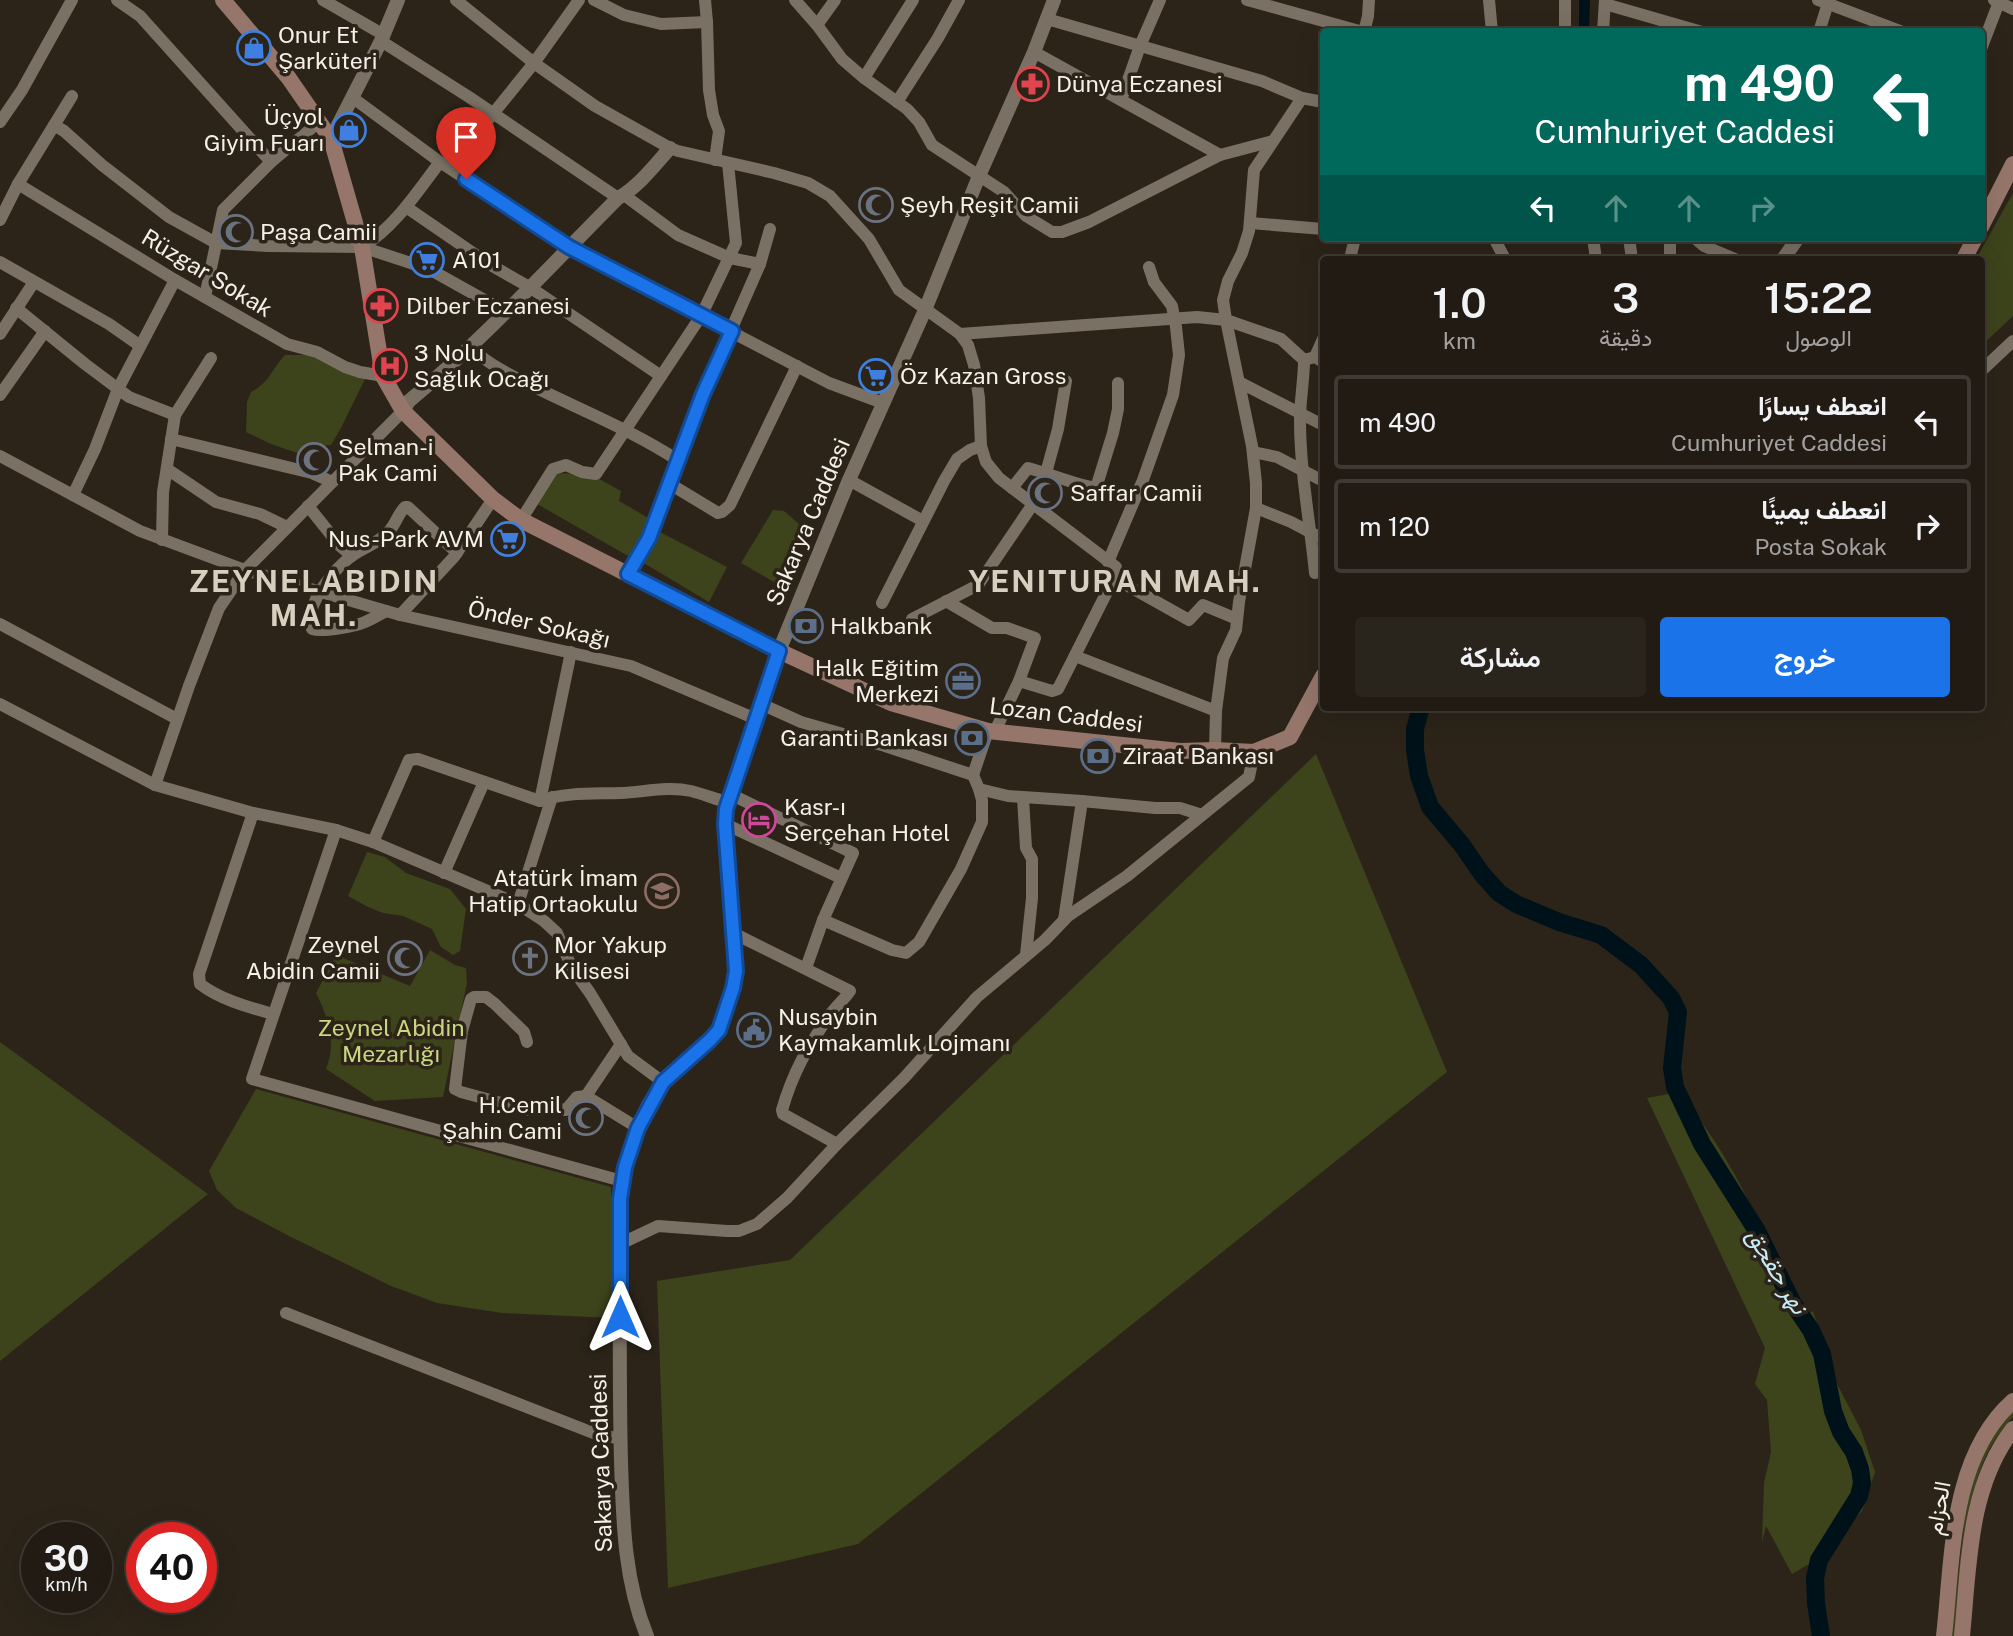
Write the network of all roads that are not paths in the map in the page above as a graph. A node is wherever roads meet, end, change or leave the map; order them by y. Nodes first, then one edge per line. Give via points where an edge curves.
1 (72, 0) edge
2 (117, 0) edge
3 (223, 0) edge
4 (323, 0) edge
5 (398, 0) edge
6 (456, 0) edge
7 (579, 0) edge
8 (594, 0) edge
9 (705, 0) edge
10 (795, 0) edge
11 (835, 0) edge
12 (913, 0) edge
13 (959, 0) edge
14 (1054, 0) edge
15 (1160, 0) edge
16 (1247, 0) edge
17 (1369, 0) edge
18 (1489, 0) edge
19 (1565, 0) edge
20 (1825, 1) edge
21 (1996, 1) edge
22 (1605, 2) edge
23 (2013, 9) edge
24 (1047, 19) junction
25 (707, 22) junction
26 (817, 25) junction
27 (1349, 28) edge
28 (1365, 28) edge
29 (1492, 28) edge
30 (1565, 28) edge
31 (1604, 28) edge
32 (1689, 28) edge
33 (1820, 28) edge
34 (1893, 28) edge
35 (1985, 37) edge
36 (383, 38) junction
37 (1139, 46) junction
38 (1034, 52) junction
39 (534, 63) junction
40 (864, 78) junction
41 (72, 96) dead end
42 (1302, 97) junction
43 (353, 98) junction
44 (1121, 100) junction
45 (1320, 101) edge
46 (897, 102) junction
47 (493, 113) junction
48 (0, 122) edge
49 (319, 122) junction
50 (54, 125) junction
51 (331, 139) junction
52 (1273, 141) junction
53 (670, 148) junction
54 (1220, 155) junction
55 (715, 160) junction
56 (271, 162) junction
57 (728, 163) junction
58 (443, 164) junction
59 (2013, 164) edge
60 (979, 176) junction
61 (18, 184) junction
62 (621, 197) junction
63 (405, 207) junction
64 (1985, 219) edge
65 (0, 220) edge
66 (1250, 223) junction
67 (770, 229) dead end
68 (1320, 229) edge
69 (1699, 242) edge
70 (216, 243) junction
71 (362, 247) junction
72 (569, 247) junction
73 (1728, 256) edge
74 (730, 258) junction
75 (0, 262) edge
76 (760, 264) junction
77 (1149, 267) dead end
78 (175, 280) junction
79 (34, 282) junction
80 (531, 288) junction
81 (205, 297) junction
82 (16, 308) junction
83 (925, 310) junction
84 (506, 312) junction
85 (701, 316) junction
86 (1174, 317) junction
87 (1226, 320) junction
88 (45, 331) junction
89 (732, 331) junction
90 (0, 334) edge
91 (960, 334) junction
92 (2013, 341) edge
93 (139, 345) junction
94 (470, 347) junction
95 (211, 358) dead end
96 (1314, 360) edge
97 (797, 366) junction
98 (1985, 367) edge
99 (383, 376) junction
100 (661, 376) junction
101 (1066, 381) dead end
102 (1239, 382) junction
103 (1118, 383) dead end
104 (118, 389) junction
105 (0, 395) edge
106 (883, 403) junction
107 (403, 411) junction
108 (1301, 413) junction
109 (175, 415) junction
110 (1320, 423) edge
111 (625, 429) junction
112 (171, 439) junction
113 (981, 446) junction
114 (1253, 452) junction
115 (0, 456) edge
116 (679, 461) junction
117 (167, 469) junction
118 (1303, 470) junction
119 (1046, 472) junction
120 (1320, 479) edge
121 (849, 480) junction
122 (332, 481) junction
123 (670, 484) junction
124 (1012, 488) junction
125 (74, 495) junction
126 (493, 499) junction
127 (1033, 504) junction
128 (308, 506) junction
129 (1256, 508) junction
130 (521, 520) junction
131 (923, 521) junction
132 (287, 527) junction
133 (1317, 536) edge
134 (162, 540) junction
135 (457, 552) junction
136 (352, 556) junction
137 (1108, 562) junction
138 (245, 570) junction
139 (1315, 573) dead end
140 (628, 574) junction
141 (1114, 578) junction
142 (319, 592) junction
143 (946, 601) junction
144 (882, 603) dead end
145 (386, 611) junction
146 (400, 615) junction
147 (912, 618) dead end
148 (1237, 619) junction
149 (0, 624) edge
150 (779, 651) junction
151 (571, 652) junction
152 (1075, 656) junction
153 (1018, 681) junction
154 (1320, 682) edge
155 (0, 704) edge
156 (761, 704) junction
157 (1216, 711) junction
158 (177, 719) junction
159 (756, 719) junction
160 (992, 731) junction
161 (1215, 750) junction
162 (1254, 752) junction
163 (973, 775) junction
164 (484, 782) junction
165 (155, 785) junction
166 (979, 789) junction
167 (728, 798) junction
168 (1023, 798) junction
169 (546, 799) junction
170 (1083, 801) junction
171 (253, 813) junction
172 (1202, 815) junction
173 (725, 824) junction
174 (336, 830) junction
175 (373, 842) junction
176 (444, 873) junction
177 (842, 878) junction
178 (518, 904) junction
179 (823, 920) junction
180 (1064, 920) junction
181 (733, 933) junction
182 (1026, 955) junction
183 (806, 968) junction
184 (273, 1014) junction
185 (527, 1042) dead end
186 (621, 1044) junction
187 (663, 1082) junction
188 (586, 1096) junction
189 (638, 1128) junction
190 (836, 1144) junction
191 (622, 1181) junction
192 (620, 1244) junction
193 (286, 1313) dead end
194 (2013, 1401) edge
195 (2013, 1429) edge
196 (620, 1438) junction
197 (647, 1636) edge
198 (1944, 1636) edge
199 (1962, 1636) edge

1 - 48 street
2 - 56 street via 140,16
3 - 49 main road
4 - 36 street
5 - 36 street
6 - 39 street
7 - 39 street
8 - 25 street via 624,15 662,24
9 - 25 street
10 - 26 street
11 - 26 street
12 - 40 street
13 - 46 street
14 - 24 street, Sakarya Caddesi
15 - 37 street
16 - 27 street
17 - 28 street
18 - 29 street
19 - 30 street
20 - 33 street
20 - 34 street
21 - 23 street
21 - 35 street
22 - 31 street
22 - 32 street
24 - 37 street
24 - 38 street, Sakarya Caddesi
25 - 55 street via 709,90 719,131
26 - 40 street
36 - 43 street
36 - 47 street
37 - 42 street via 1262,80
37 - 44 street
38 - 44 street
38 - 60 street, Sakarya Caddesi
39 - 47 street
39 - 53 street via 595,106
40 - 46 street
41 - 50 street
42 - 45 street
42 - 52 street
43 - 51 street
43 - 58 street
44 - 54 street
46 - 60 street via 919,122 932,145
47 - 58 street
47 - 62 street
49 - 51 main road
49 - 56 street
50 - 61 street
50 - 70 street via 169,216
51 - 71 main road
52 - 54 street
52 - 66 street via 1254,170
53 - 55 street
53 - 62 street
54 - 60 street via 1062,232 1041,227 1004,192
55 - 57 street
56 - 70 street via 223,210
57 - 74 street via 736,243
57 - 83 street via 808,184 830,196 869,239 899,290
58 - 63 street
58 - 72 street
59 - 64 main road
60 - 83 street, Sakarya Caddesi
61 - 65 street
61 - 78 street, Rüzgar Sokak
62 - 72 street
62 - 74 street via 678,235
63 - 71 street via 376,239
63 - 80 street
66 - 68 street
66 - 87 street via 1223,300
67 - 76 street
69 - 73 street
70 - 71 street
70 - 81 street
71 - 84 street via 429,270
71 - 99 main road
72 - 80 street
72 - 85 street
74 - 76 street
74 - 85 street
75 - 79 street
76 - 89 street
77 - 86 street
78 - 81 street, Rüzgar Sokak
78 - 93 street
79 - 82 street
79 - 93 street
80 - 84 street
80 - 100 street
81 - 99 street, Rüzgar Sokak via 287,344
82 - 88 street
82 - 90 street
83 - 91 street
83 - 106 street, Sakarya Caddesi
84 - 94 street
85 - 89 street
85 - 100 street
86 - 87 street
86 - 91 street
86 - 137 street via 1179,355 1173,395
87 - 96 street via 1281,339
87 - 102 street
88 - 104 street
88 - 105 street
89 - 97 street
89 - 116 street
91 - 113 street via 974,365
92 - 98 street
93 - 104 street
94 - 107 street via 408,401
94 - 111 street via 515,377
95 - 109 street
96 - 108 street via 1304,382
97 - 106 street
97 - 123 street via 730,505 718,513
99 - 107 main road, Lozan Caddesi
100 - 111 street
101 - 119 street
102 - 108 street
102 - 114 street
103 - 119 street via 1118,409 1096,488
104 - 109 street
104 - 125 street
106 - 121 street, Sakarya Caddesi
107 - 122 street
107 - 126 main road, Lozan Caddesi
108 - 110 street
108 - 118 street
109 - 112 street
111 - 116 street
111 - 130 street via 596,474 566,465 553,469
112 - 117 street
112 - 122 street
113 - 124 street via 986,462
113 - 131 street via 957,459
114 - 118 street via 1278,457
114 - 129 street
115 - 125 street, Önder Sokağı
116 - 123 street
117 - 132 street via 216,502
117 - 134 street
118 - 120 street
118 - 133 street
119 - 124 street via 1028,468
121 - 131 street
121 - 150 street, Sakarya Caddesi
122 - 128 street
123 - 140 street via 649,538
124 - 127 street
125 - 134 street, Önder Sokağı
126 - 130 main road, Lozan Caddesi
126 - 135 street
127 - 137 street
127 - 143 street via 978,584
128 - 132 street
128 - 136 street
129 - 133 street
129 - 148 street
130 - 140 main road, Lozan Caddesi
131 - 144 street
132 - 138 street
133 - 139 street
134 - 138 street, Önder Sokağı
135 - 136 street via 405,507 390,531
135 - 146 street
136 - 142 street
137 - 141 street via 1116,567
138 - 142 street, Önder Sokağı
138 - 158 street via 219,608
140 - 150 main road, Lozan Caddesi
141 - 148 street via 1189,620 1203,605
141 - 152 street
142 - 145 street, Önder Sokağı
142 - 145 street via 311,610 310,623 316,631 362,624
143 - 147 street
143 - 153 street via 992,628 1035,638
145 - 146 street, Önder Sokağı
146 - 151 street, Önder Sokağı
148 - 157 street via 1223,657
149 - 158 street
150 - 156 street, Sakarya Caddesi
150 - 160 main road, Lozan Caddesi via 891,703
151 - 159 street, Önder Sokağı via 631,666
151 - 169 street
152 - 153 street via 1055,691
152 - 157 street
153 - 160 street
154 - 162 main road, Lozan Caddesi via 1290,737
155 - 165 street
156 - 159 street, Sakarya Caddesi
156 - 163 street via 801,722
157 - 161 street
158 - 165 street
159 - 167 street, Sakarya Caddesi
160 - 161 main road, Lozan Caddesi via 1180,751
160 - 163 street
161 - 162 main road, Lozan Caddesi
162 - 172 street via 1249,777
163 - 166 street
164 - 169 street
164 - 175 street via 409,760
164 - 176 street
165 - 171 street
166 - 168 street
166 - 179 street via 982,822 919,942 906,953
167 - 169 street via 667,790
167 - 173 street, Sakarya Caddesi
167 - 177 street via 853,853
168 - 170 street
168 - 182 street via 1026,848 1032,859
169 - 178 street
170 - 172 street via 1180,808
170 - 180 street
171 - 174 street
171 - 184 street via 199,974 200,984 210,992
172 - 180 street
173 - 177 street
173 - 181 street, Sakarya Caddesi
174 - 175 street
174 - 184 street
175 - 176 street
176 - 178 street
177 - 179 street
178 - 186 street via 557,933 572,968
179 - 183 street
180 - 182 street
181 - 183 street
181 - 187 street, Sakarya Caddesi via 735,979 722,1023 710,1040
182 - 190 street via 977,997
183 - 190 street via 850,991 803,1056 790,1080 782,1114
184 - 191 street via 252,1079
185 - 188 street via 524,1032 495,1004 486,997 474,997 462,1031 455,1088 527,1110 537,1106 566,1110 577,1097
186 - 187 street via 628,1056
186 - 188 street
187 - 189 street, Sakarya Caddesi
188 - 189 street
189 - 191 street, Sakarya Caddesi
190 - 192 street via 787,1198 749,1228 658,1226
191 - 192 street, Sakarya Caddesi
192 - 196 street, Sakarya Caddesi
193 - 196 street via 601,1436
194 - 198 main road, الحزام via 1985,1434 1966,1477
195 - 199 main road, الحزام via 1992,1464 1978,1507
196 - 197 street, Sakarya Caddesi via 628,1568

